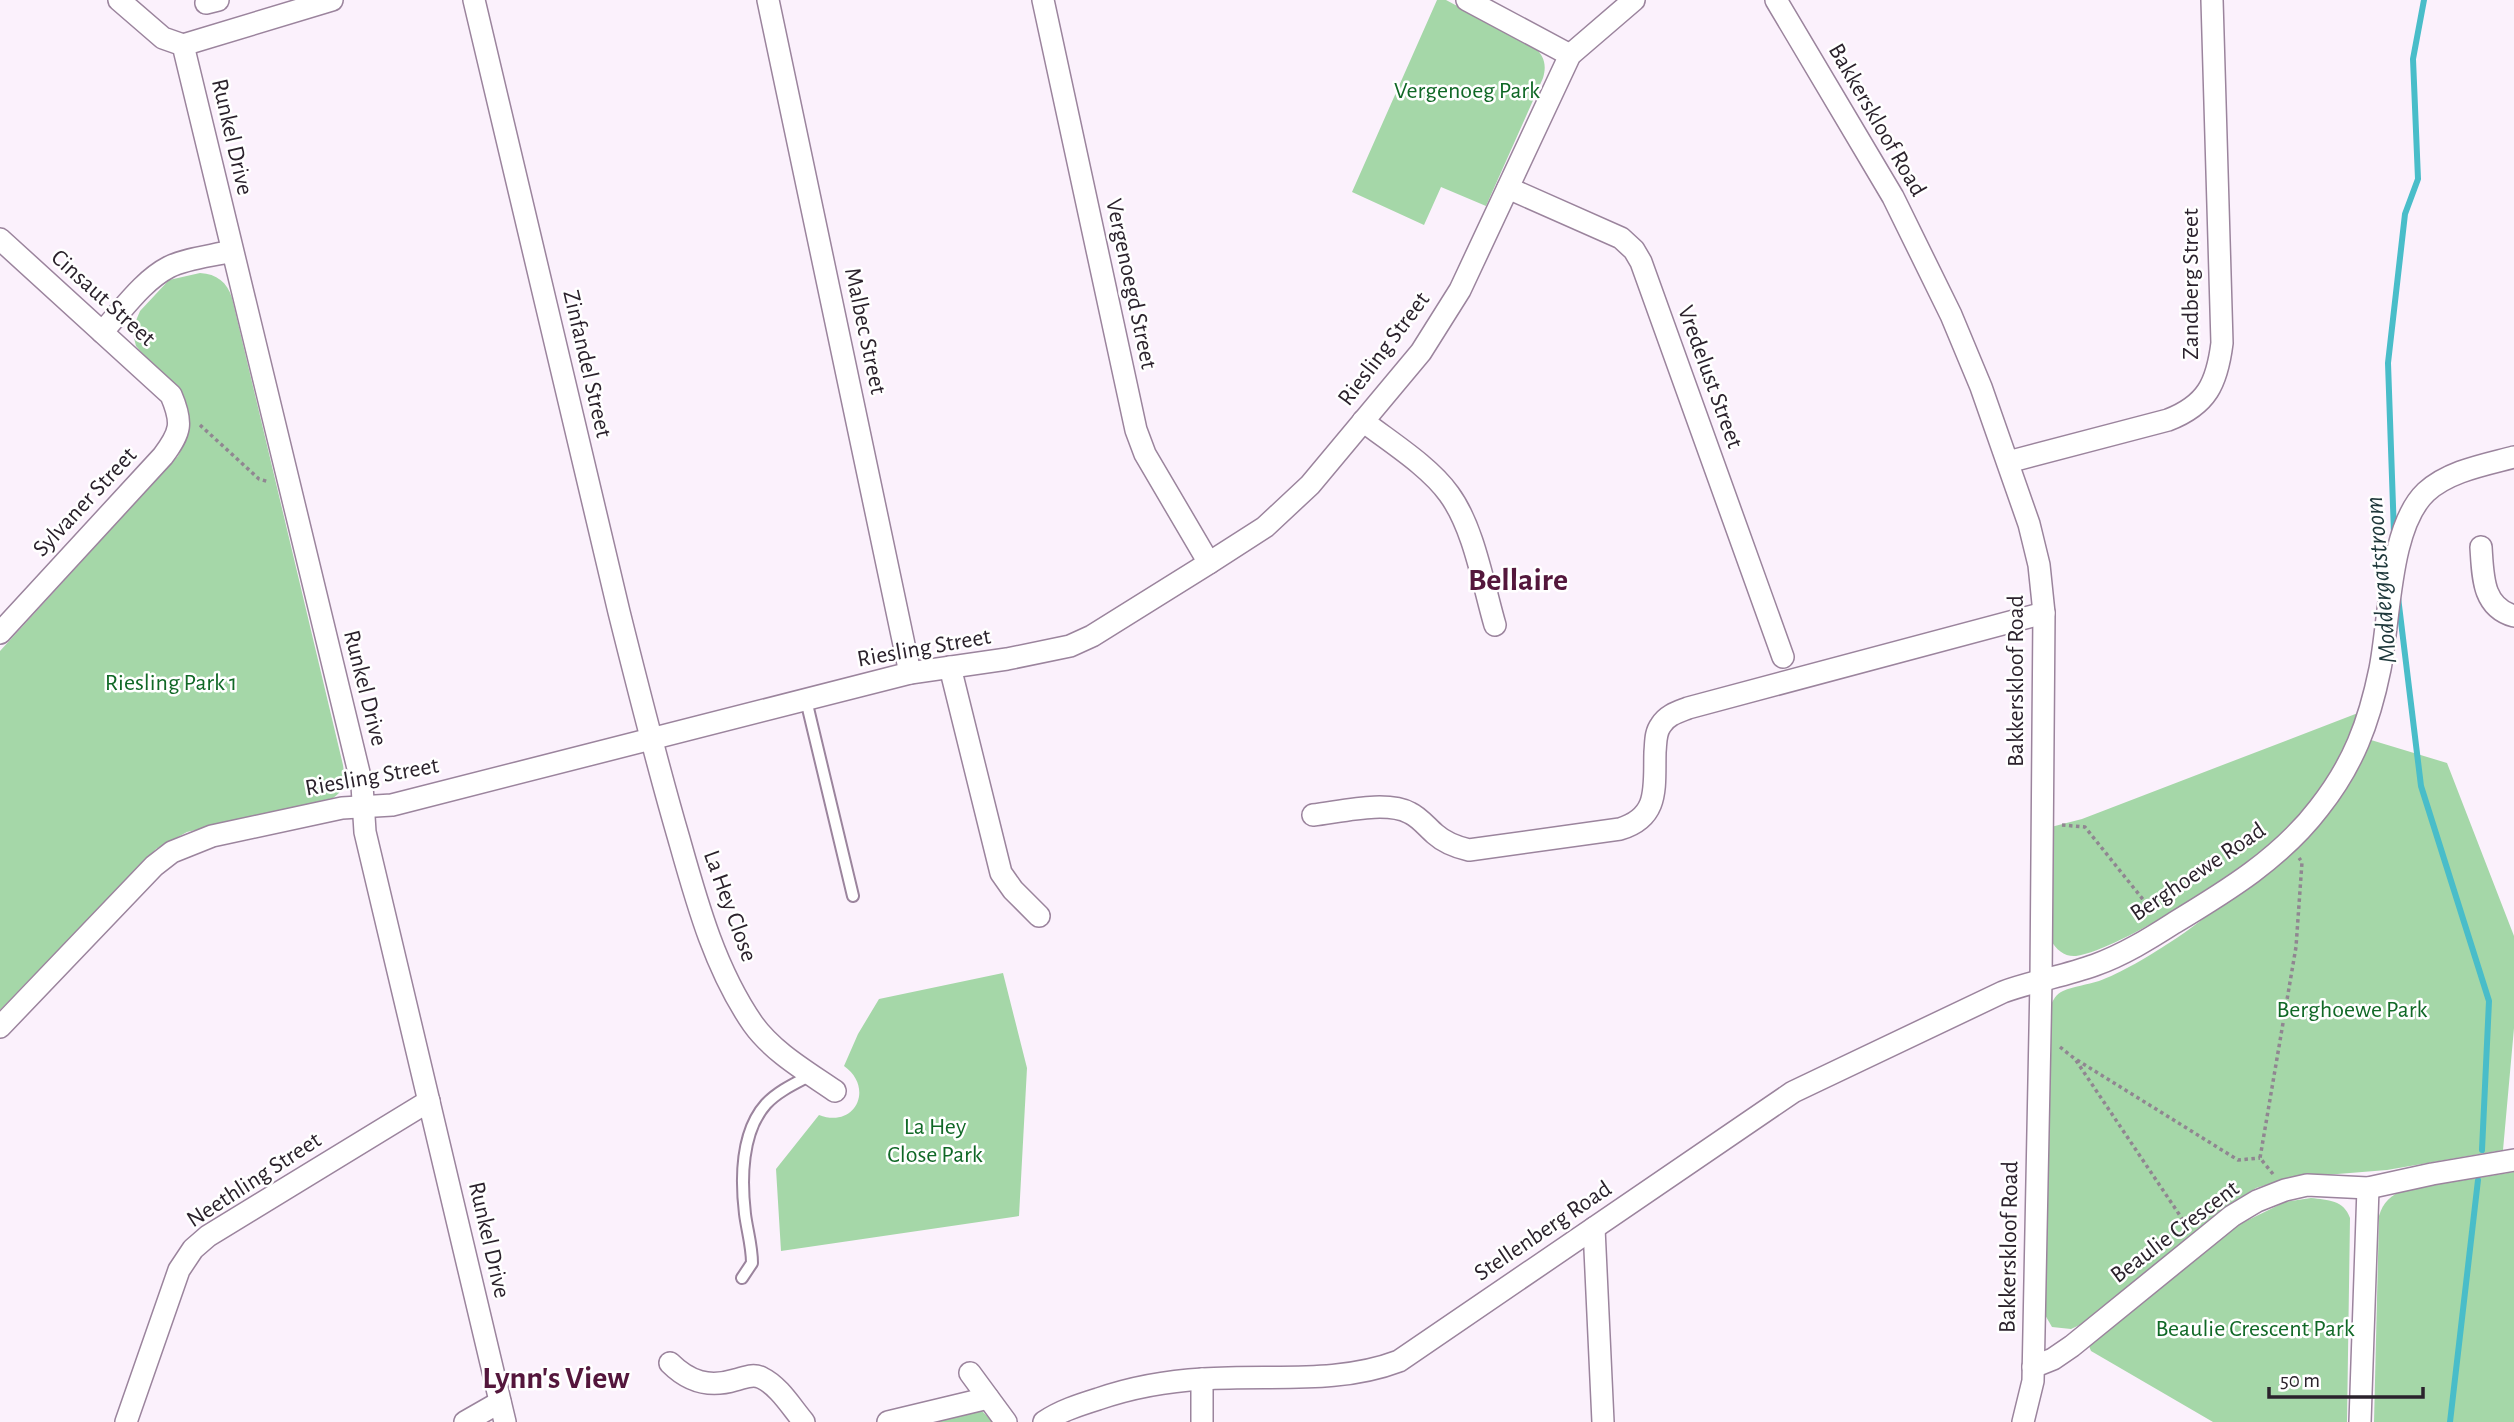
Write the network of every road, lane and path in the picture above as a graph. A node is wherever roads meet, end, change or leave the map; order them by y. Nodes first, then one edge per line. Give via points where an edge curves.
1 (118, 0) edge
2 (332, 0) edge
3 (474, 0) edge
4 (768, 0) edge
5 (1043, 0) edge
6 (1467, 0) edge
7 (1634, 0) edge
8 (1776, 0) edge
9 (2212, 0) edge
10 (183, 45) junction
11 (1570, 55) junction
12 (1508, 188) junction
13 (1, 241) edge
14 (233, 251) junction
15 (102, 332) junction
16 (180, 415) junction
17 (1363, 421) junction
18 (2514, 457) edge
19 (2008, 462) junction
20 (290, 489) junction
21 (2481, 547) dead end
22 (1209, 563) junction
23 (2044, 613) junction
24 (2514, 617) edge
25 (1495, 625) dead end
26 (0, 633) edge
27 (1783, 657) dead end
28 (950, 667) junction
29 (910, 673) junction
30 (806, 700) junction
31 (650, 740) junction
32 (364, 807) junction
33 (1313, 815) dead end
34 (2042, 824) junction
35 (2287, 844) junction
36 (853, 896) dead end
37 (1039, 916) dead end
38 (2165, 929) junction
39 (2041, 981) junction
40 (0, 1027) edge
41 (2040, 1030) junction
42 (2075, 1059) junction
43 (811, 1074) junction
44 (835, 1091) dead end
45 (429, 1101) junction
46 (2260, 1158) junction
47 (2514, 1160) edge
48 (2368, 1188) junction
49 (2285, 1189) junction
50 (1594, 1228) junction
51 (2199, 1242) junction
52 (741, 1278) dead end
53 (670, 1363) dead end
54 (2033, 1367) junction
55 (970, 1374) dead end
56 (1202, 1379) junction
57 (988, 1398) junction
58 (503, 1412) edge
59 (126, 1422) edge
60 (465, 1422) edge
61 (804, 1422) edge
62 (888, 1422) edge
63 (1006, 1422) edge
64 (1044, 1422) edge
65 (1202, 1422) edge
66 (1603, 1422) edge
67 (2023, 1422) edge
68 (2360, 1422) edge

1 - 10 street via 163,38
2 - 10 street
3 - 31 street, Zinfandel Street
4 - 29 street, Malbec Street
5 - 22 street, Vergenoegd Street via 1136,430 1145,454
6 - 11 street
7 - 11 street, Riesling Street
8 - 19 street, Bakkerskloof Road via 1919,248 1981,387
9 - 19 street, Zandberg Street via 2222,343 2210,389 2186,413 2168,420
10 - 14 street, Runkel Drive
11 - 12 street, Riesling Street
12 - 17 street, Riesling Street via 1441,323
12 - 27 street, Vredelust Street via 1621,238 1634,250
13 - 15 street, Cinsaut Street
14 - 15 street via 185,262 156,275
14 - 20 street, Runkel Drive
15 - 16 street, Cinsaut Street via 171,395
16 - 20 path via 194,420 259,479
16 - 26 street, Sylvaner Street via 176,440 163,456
17 - 22 street, Riesling Street via 1285,510
17 - 25 street via 1448,492 1461,514
18 - 35 street, Berghoewe Road via 2454,475 2427,491 2413,507 2398,549 2380,667 2358,747 2318,810
19 - 23 street, Bakkerskloof Road via 2039,565
20 - 32 street, Runkel Drive
21 - 24 street via 2489,600
22 - 28 street, Riesling Street via 1070,646
23 - 33 street via 1671,715 1656,734 1650,808 1635,824 1620,829 1469,850 1452,846 1399,808
23 - 34 street, Bakkerskloof Road
28 - 29 street, Riesling Street
28 - 37 street via 1001,873
29 - 30 street, Riesling Street
30 - 31 street, Riesling Street
30 - 36 lane
31 - 32 street, Riesling Street
31 - 43 street, La Hey Close via 713,948 754,1024 768,1041
32 - 40 street, Riesling Street via 212,836 173,852 154,866
32 - 45 street, Runkel Drive via 365,832
34 - 38 path via 2085,827
34 - 39 street, Bakkerskloof Road
35 - 38 street, Berghoewe Road via 2256,870
35 - 46 path via 2302,862 2296,947
38 - 39 street, Berghoewe Road via 2107,960
39 - 41 street, Bakkerskloof Road
39 - 50 street, Stellenberg Road via 2003,992 1793,1092
41 - 42 path
41 - 54 street, Bakkerskloof Road
42 - 46 path via 2238,1160
42 - 51 path
43 - 44 street, La Hey Close
43 - 52 lane via 766,1103 751,1130 743,1194 752,1263
45 - 58 street, Runkel Drive
45 - 59 street, Neethling Street via 193,1249 180,1270
46 - 49 path
47 - 48 street, Beaulie Crescent
48 - 49 street, Beaulie Crescent via 2307,1185
48 - 68 street
49 - 51 street, Beaulie Crescent via 2232,1216
50 - 56 street, Stellenberg Road via 1399,1361 1379,1369 1344,1376
50 - 66 street
51 - 54 street, Beaulie Crescent via 2072,1346
53 - 61 street via 696,1382 763,1378
54 - 67 street, Bakkerskloof Road
55 - 57 street
56 - 64 street, Stellenberg Road via 1118,1392
56 - 65 street
57 - 62 street
57 - 63 street
58 - 60 street

